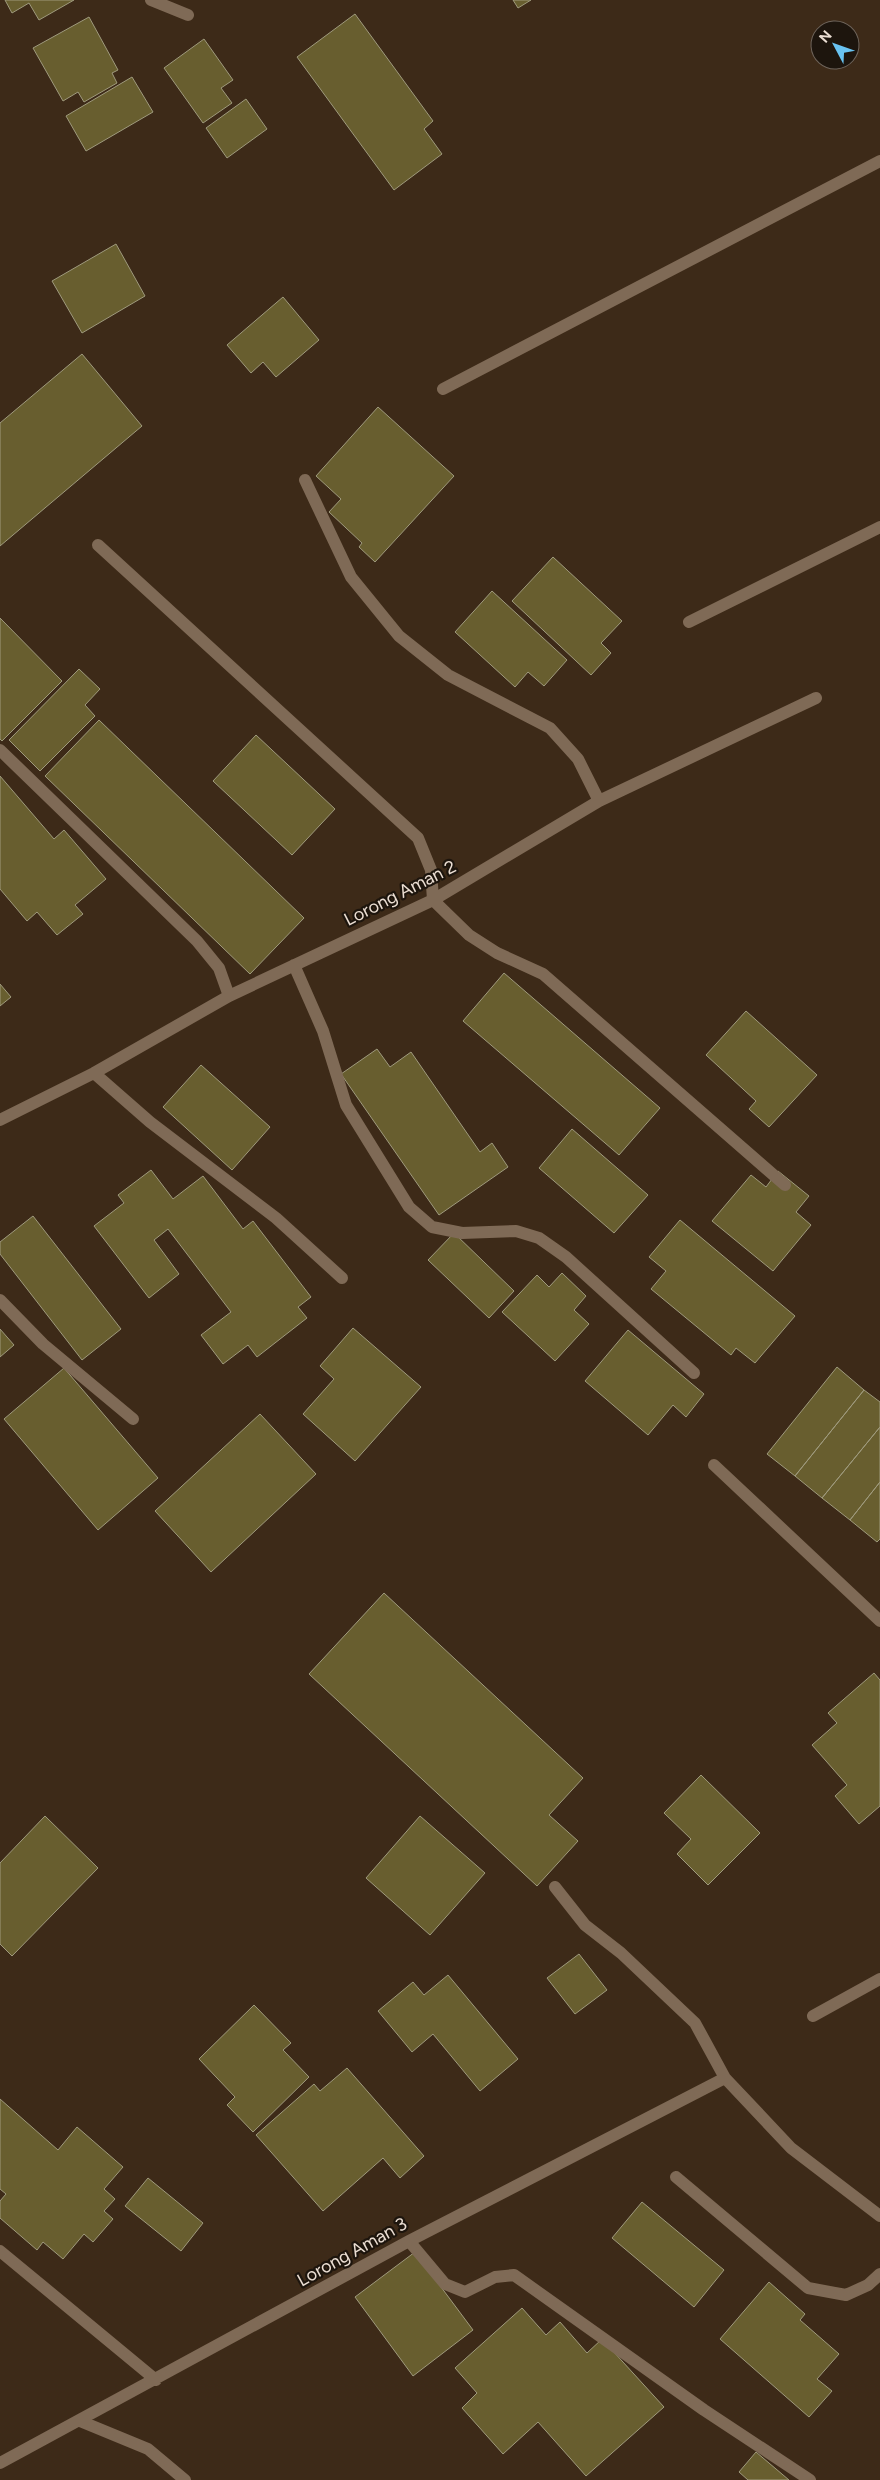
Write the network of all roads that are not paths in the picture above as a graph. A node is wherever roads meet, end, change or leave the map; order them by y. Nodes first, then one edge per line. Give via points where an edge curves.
1 (151, 0) edge
2 (188, 16) dead end
3 (880, 160) edge
4 (443, 389) dead end
5 (306, 480) dead end
6 (880, 527) edge
7 (98, 544) dead end
8 (689, 622) dead end
9 (816, 698) dead end
10 (0, 750) edge
11 (599, 802) junction
12 (433, 900) junction
13 (294, 965) junction
14 (229, 996) junction
15 (94, 1072) junction
16 (0, 1120) edge
17 (785, 1185) dead end
18 (342, 1278) dead end
19 (0, 1300) edge
20 (694, 1373) dead end
21 (134, 1419) dead end
22 (714, 1465) dead end
23 (880, 1621) edge
24 (554, 1888) dead end
25 (880, 1979) edge
26 (813, 2016) dead end
27 (725, 2078) junction
28 (676, 2177) dead end
29 (880, 2216) edge
30 (409, 2241) junction
31 (0, 2251) edge
32 (880, 2274) edge
33 (156, 2380) junction
34 (80, 2421) junction
35 (0, 2463) edge
36 (185, 2480) edge
37 (810, 2480) edge

1 - 2 street
3 - 4 street
5 - 11 street via 351,577 399,636 448,675 550,728 578,759
6 - 8 street
7 - 12 street via 418,838 431,870
9 - 11 street, Lorong Aman 2
10 - 14 street via 197,941 218,968
11 - 12 street, Lorong Aman 2
12 - 13 street, Lorong Aman 2
12 - 17 street via 469,935 544,974
13 - 14 street, Lorong Aman 2
13 - 20 street via 323,1031 346,1105 409,1207 432,1227 462,1233 516,1232 539,1238 566,1256
14 - 15 street, Lorong Aman 2
15 - 16 street, Lorong Aman 2
15 - 18 street via 150,1122 276,1218
19 - 21 street via 42,1344
22 - 23 street
24 - 27 street via 585,1925 621,1953 695,2023
25 - 26 street
27 - 29 street via 791,2148
27 - 30 street, Lorong Aman 3
28 - 32 street via 808,2288 846,2295 868,2285
30 - 33 street, Lorong Aman 3
30 - 37 street via 445,2284 465,2292 495,2277 514,2275 704,2410
31 - 33 street
33 - 34 street, Lorong Aman 3
34 - 35 street, Lorong Aman 3
34 - 36 street via 148,2449

